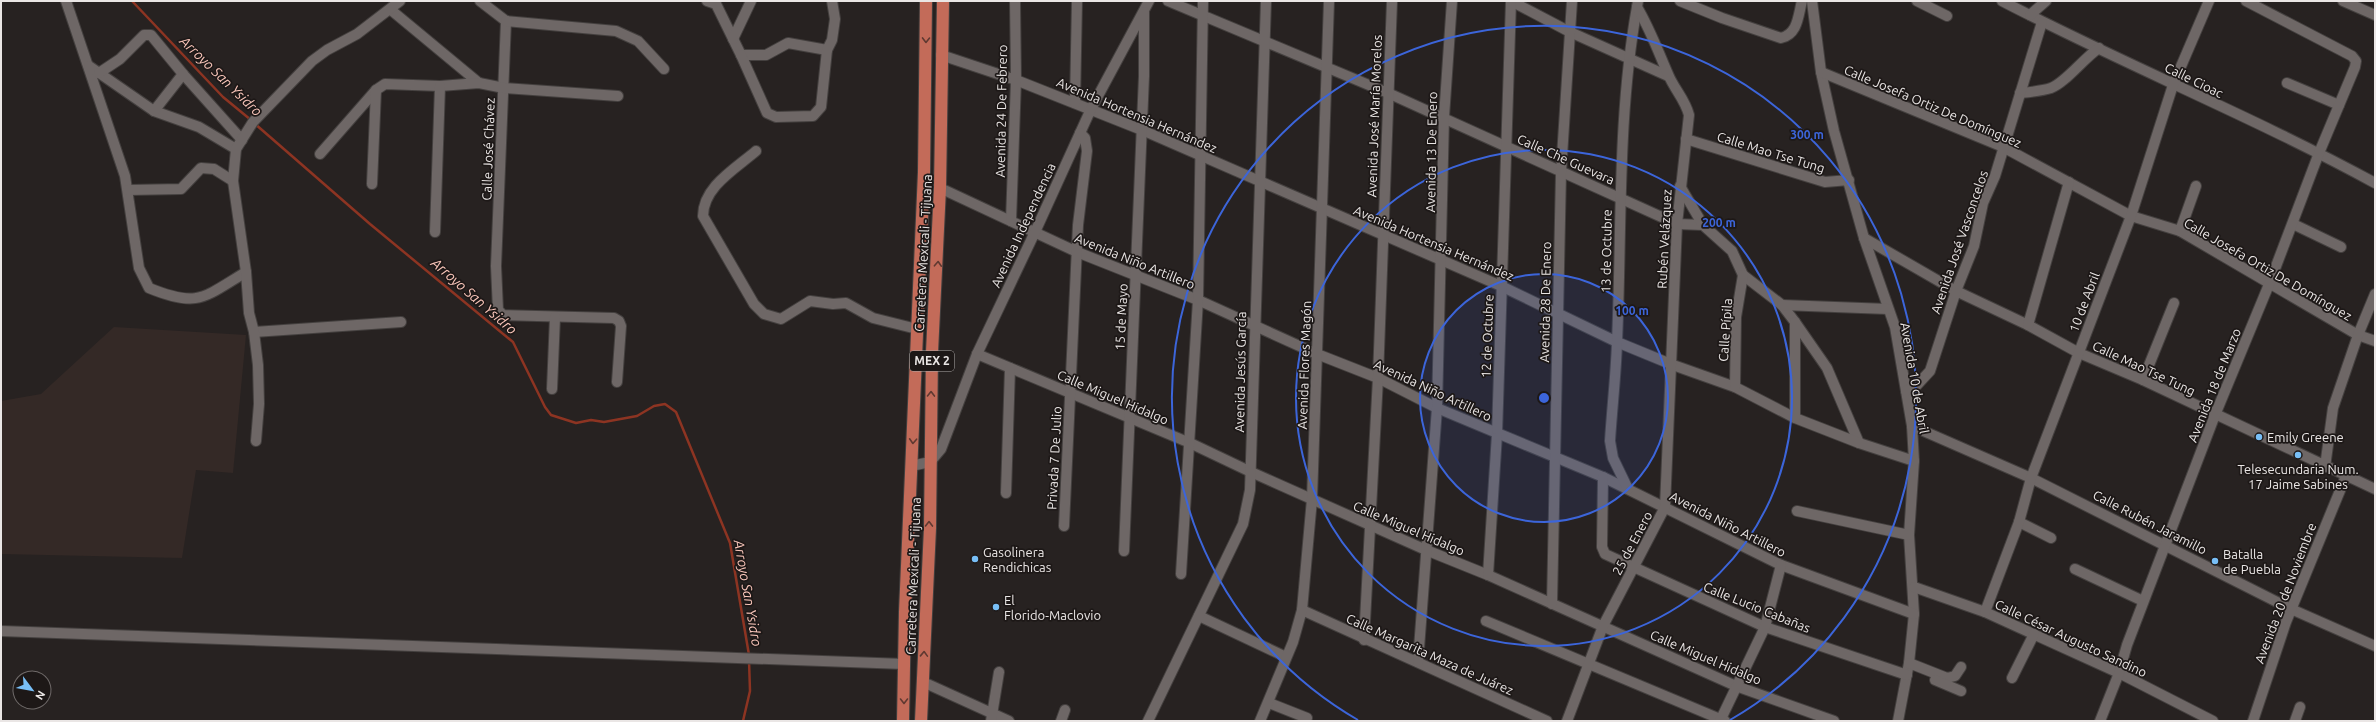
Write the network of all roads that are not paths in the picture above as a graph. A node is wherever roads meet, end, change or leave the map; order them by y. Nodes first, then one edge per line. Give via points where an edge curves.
1 (66, 1) edge
2 (400, 1) edge
3 (480, 1) edge
4 (751, 1) edge
5 (832, 1) edge
6 (926, 1) edge
7 (943, 1) edge
8 (1015, 1) edge
9 (1077, 1) edge
10 (1149, 1) edge
11 (1168, 1) edge
12 (1203, 1) edge
13 (1266, 1) edge
14 (1329, 1) edge
15 (1392, 1) edge
16 (1452, 1) edge
17 (1511, 1) edge
18 (1572, 1) edge
19 (1680, 1) edge
20 (1802, 1) edge
21 (1812, 1) edge
22 (1918, 1) edge
23 (2004, 1) edge
24 (2046, 1) edge
25 (2209, 1) edge
26 (2246, 1) edge
27 (2343, 1) edge
28 (714, 2) edge
29 (1638, 4) edge
30 (392, 10) junction
31 (1144, 12) junction
32 (1202, 14) junction
33 (2030, 15) junction
34 (2375, 15) edge
35 (1947, 16) dead end
36 (506, 21) junction
37 (2042, 22) junction
38 (1570, 32) junction
39 (733, 39) junction
40 (1265, 41) junction
41 (2099, 48) junction
42 (828, 50) junction
43 (741, 55) junction
44 (941, 55) junction
45 (1628, 58) junction
46 (89, 66) junction
47 (1328, 67) junction
48 (664, 69) dead end
49 (1821, 72) junction
50 (99, 73) junction
51 (183, 74) junction
52 (1668, 76) junction
53 (1016, 80) junction
54 (479, 83) junction
55 (2287, 83) dead end
56 (2173, 85) junction
57 (440, 86) junction
58 (504, 88) junction
59 (376, 90) junction
60 (1388, 93) junction
61 (2020, 93) junction
62 (618, 96) dead end
63 (1075, 103) junction
64 (2339, 106) junction
65 (1091, 109) junction
66 (154, 111) junction
67 (1444, 117) junction
68 (1142, 130) junction
69 (1080, 133) junction
70 (1686, 139) junction
71 (239, 144) junction
72 (1506, 146) junction
73 (2003, 147) junction
74 (756, 151) dead end
75 (2319, 153) junction
76 (320, 154) dead end
77 (1200, 155) junction
78 (1561, 172) junction
79 (1849, 180) junction
80 (233, 181) junction
81 (1260, 181) junction
82 (2069, 182) junction
83 (2375, 183) edge
84 (372, 184) dead end
85 (1680, 186) junction
86 (2196, 186) dead end
87 (940, 188) junction
88 (128, 190) junction
89 (1620, 197) junction
90 (1323, 210) junction
91 (2131, 216) junction
92 (1011, 221) junction
93 (1676, 224) junction
94 (1703, 224) junction
95 (2293, 224) junction
96 (435, 232) dead end
97 (1036, 232) junction
98 (2180, 232) junction
99 (1382, 235) junction
100 (1864, 238) junction
101 (2340, 247) dead end
102 (1077, 252) junction
103 (1442, 260) junction
104 (246, 272) junction
105 (1743, 275) junction
106 (1136, 276) junction
107 (2270, 282) junction
108 (1501, 286) junction
109 (1956, 291) junction
110 (2375, 294) edge
111 (1198, 300) junction
112 (2174, 303) dead end
113 (1782, 305) junction
114 (1888, 309) junction
115 (1558, 312) junction
116 (555, 318) junction
117 (400, 322) dead end
118 (1795, 322) junction
119 (1254, 324) junction
120 (2028, 325) junction
121 (917, 329) junction
122 (254, 332) junction
123 (2358, 335) junction
124 (2375, 341) edge
125 (1617, 342) junction
126 (2079, 352) junction
127 (977, 354) junction
128 (1318, 354) junction
129 (1672, 365) junction
130 (1010, 368) junction
131 (1378, 378) junction
132 (2143, 380) junction
133 (617, 382) dead end
134 (1735, 387) junction
135 (552, 389) dead end
136 (1906, 391) junction
137 (1070, 392) junction
138 (1437, 408) junction
139 (2215, 415) junction
140 (1796, 418) junction
141 (1131, 419) junction
142 (1912, 426) junction
143 (1497, 434) junction
144 (256, 441) dead end
145 (1190, 442) junction
146 (1859, 444) junction
147 (1557, 456) junction
148 (1914, 461) junction
149 (930, 462) junction
150 (911, 466) junction
151 (2325, 467) junction
152 (1251, 472) junction
153 (2346, 476) junction
154 (1603, 477) junction
155 (2031, 478) junction
156 (1628, 489) junction
157 (2375, 489) edge
158 (1006, 493) dead end
159 (1312, 499) junction
160 (1665, 507) junction
161 (1797, 511) dead end
162 (2018, 522) junction
163 (1370, 525) junction
164 (1064, 526) dead end
165 (1909, 535) junction
166 (2051, 538) dead end
167 (2167, 545) junction
168 (1426, 550) junction
169 (1124, 551) dead end
170 (1781, 565) junction
171 (1634, 568) junction
172 (2075, 569) dead end
173 (1181, 574) dead end
174 (1488, 575) junction
175 (1914, 587) junction
176 (2143, 602) junction
177 (1552, 604) junction
178 (2291, 609) junction
179 (1302, 610) junction
180 (1985, 612) junction
181 (1914, 614) junction
182 (1199, 616) junction
183 (1486, 621) dead end
184 (1603, 626) junction
185 (1765, 627) junction
186 (1, 631) edge
187 (2034, 634) junction
188 (1364, 640) junction
189 (2375, 646) edge
190 (1286, 657) junction
191 (1418, 662) junction
192 (904, 664) junction
193 (1587, 664) junction
194 (1961, 667) dead end
195 (1908, 669) junction
196 (999, 672) dead end
197 (2119, 673) junction
198 (2012, 678) dead end
199 (923, 682) junction
200 (1736, 686) junction
201 (1961, 690) dead end
202 (1269, 703) junction
203 (2300, 707) dead end
204 (1065, 710) dead end
205 (991, 717) edge
206 (1307, 718) dead end
207 (1722, 720) edge
208 (903, 721) edge
209 (921, 721) edge
210 (1009, 721) edge
211 (1061, 721) edge
212 (1148, 721) edge
213 (1260, 721) edge
214 (1547, 721) edge
215 (1567, 721) edge
216 (1834, 721) edge
217 (1898, 721) edge
218 (2100, 721) edge
219 (2213, 721) edge
220 (2253, 721) edge
221 (2295, 721) edge

1 - 46 street via 77,39
2 - 30 street
3 - 36 street
4 - 39 street
5 - 42 street via 834,20
6 -> 121 main road, Carretera Mexicali - Tijuana / MEX 2 via 924,172
7 - 44 main road, Carretera Mexicali - Tijuana / MEX 2
8 - 53 street, Avenida 24 De Febrero
9 - 63 street
10 - 31 street, Avenida Independencia
11 - 32 street, Calle Che Guevara
12 - 32 street
13 - 40 street, Avenida Jesús García
14 - 47 street, Avenida Flores Magón
15 - 60 street, Avenida José María Morelos
16 - 67 street, Avenida 13 De Enero
17 - 38 street
17 - 72 street, 12 de Octubre
18 - 38 street, Avenida 28 De Enero
19 - 20 street via 1781,38 1789,36 1795,29
21 - 49 street, Avenida 10 de Abril
22 - 35 street
23 - 33 street, Calle Cioac
24 - 33 street
25 - 56 street, 10 de Abril
26 - 64 street, Avenida 18 de Marzo via 2352,56 2356,61 2355,67
27 - 34 street
28 - 39 street
29 - 45 street, 13 de Octubre
29 - 52 street
30 - 54 street
30 - 71 street via 312,62 253,122
31 - 65 street, Avenida Independencia
31 - 68 street, 15 de Mayo
32 - 40 street, Calle Che Guevara
32 - 77 street
33 - 37 street, Calle Cioac
36 - 48 street via 616,31 638,41
36 - 58 street, Calle José Chávez
37 - 41 street, Calle Cioac
37 - 61 street, Avenida José Vasconcelos
38 - 45 street
38 - 78 street, Avenida 28 De Enero
39 - 43 street
40 - 47 street, Calle Che Guevara
40 - 81 street, Avenida Jesús García
41 - 56 street, Calle Cioac
41 - 61 street via 2051,88
42 - 43 street via 788,43 766,55
42 - 43 street via 821,107 813,116 776,117 767,113
44 - 53 street, Avenida Hortensia Hernández
44 - 87 main road, Carretera Mexicali - Tijuana / MEX 2
45 - 52 street
45 - 89 street, 13 de Octubre
46 - 50 street
46 - 88 street
47 - 60 street, Calle Che Guevara
47 - 90 street, Avenida Flores Magón
49 - 73 street, Calle Josefa Ortiz De Domínguez
49 - 79 street, Avenida 10 de Abril via 1834,131
50 - 51 street via 120,59 148,34
50 - 66 street
51 - 66 street
51 - 71 street
52 - 70 street via 1687,104 1689,115
53 - 63 street, Avenida Hortensia Hernández
53 - 92 street, Avenida 24 De Febrero
54 - 57 street
54 - 58 street
55 - 64 street
56 - 75 street, Calle Cioac
56 - 91 street, 10 de Abril
57 - 59 street via 384,84
57 - 96 street
58 - 62 street
58 - 116 street, Calle José Chávez via 496,266 498,310 504,315
59 - 76 street
59 - 84 street
60 - 67 street, Calle Che Guevara
60 - 99 street, Avenida José María Morelos
61 - 73 street, Avenida José Vasconcelos
63 - 65 street, Avenida Hortensia Hernández
64 - 75 street, Avenida 18 de Marzo
65 - 68 street, Avenida Hortensia Hernández
65 - 69 street, Avenida Independencia
66 - 71 street
67 - 72 street, Calle Che Guevara
67 - 103 street, Avenida 13 De Enero
68 - 77 street, Avenida Hortensia Hernández
68 - 106 street, 15 de Mayo
69 - 97 street, Avenida Independencia
69 - 102 street, Privada 7 De Julio via 1085,138 1087,151 1081,186
70 - 79 street, Calle Mao Tse Tung via 1825,182
70 - 85 street, Rubén Velázquez
71 - 80 street
72 - 78 street, Calle Che Guevara
72 - 108 street, 12 de Octubre
73 - 82 street, Calle Josefa Ortiz De Domínguez
73 - 109 street, Avenida José Vasconcelos via 1995,176 1983,203 1974,246
74 - 121 street via 708,193 703,204 703,216 754,304 764,314 780,319 810,301 846,303 873,318
75 - 83 street, Calle Cioac
75 - 95 street, Avenida 18 de Marzo
77 - 81 street, Avenida Hortensia Hernández
77 - 111 street
78 - 89 street, Calle Che Guevara
78 - 115 street, Avenida 28 De Enero
79 - 100 street, Avenida 10 de Abril
80 - 88 street via 214,169 201,168 181,189
80 - 104 street
81 - 90 street, Avenida Hortensia Hernández
81 - 119 street, Avenida Jesús García
82 - 91 street, Calle Josefa Ortiz De Domínguez
82 - 120 street
85 - 93 street, Rubén Velázquez
85 - 94 street
86 - 98 street
87 - 92 street, Avenida Niño Artillero
149 -> 87 main road, Carretera Mexicali - Tijuana / MEX 2 via 932,352
88 - 104 street via 132,232 140,268 149,288 174,298 204,298
89 - 93 street, Calle Che Guevara
89 - 125 street, 13 de Octubre
90 - 99 street, Avenida Hortensia Hernández
90 - 128 street, Avenida Flores Magón
91 - 98 street, Calle Josefa Ortiz De Domínguez
91 - 126 street, 10 de Abril
92 - 97 street, Avenida Niño Artillero
93 - 94 street, Calle Che Guevara
93 - 129 street, Rubén Velázquez
94 - 105 street via 1732,251
95 - 101 street
95 - 107 street, Avenida 18 de Marzo
97 - 102 street, Avenida Niño Artillero
97 - 127 street, Avenida Independencia
98 - 107 street, Calle Josefa Ortiz De Domínguez
99 - 103 street, Avenida Hortensia Hernández
99 - 131 street, Avenida José María Morelos
100 - 109 street, Calle Mao Tse Tung
100 - 114 street, Avenida 10 de Abril
102 - 106 street, Avenida Niño Artillero
102 - 137 street, Privada 7 De Julio
103 - 108 street, Avenida Hortensia Hernández
103 - 138 street, Avenida 13 De Enero
104 - 122 street via 249,313
105 - 113 street
105 - 134 street, Calle Pípila via 1736,317
106 - 111 street, Avenida Niño Artillero
106 - 141 street, 15 de Mayo
107 - 123 street, Calle Josefa Ortiz De Domínguez
107 - 139 street, Avenida 18 de Marzo
108 - 115 street, Avenida Hortensia Hernández
108 - 143 street, 12 de Octubre
109 - 120 street, Calle Mao Tse Tung
109 - 136 street, Avenida José Vasconcelos via 1930,370 1918,385
110 - 123 street
111 - 119 street, Avenida Niño Artillero
111 - 145 street
112 - 132 street
113 - 114 street
113 - 118 street
114 - 136 street, Avenida 10 de Abril via 1895,327
115 - 125 street, Avenida Hortensia Hernández
115 - 147 street, Avenida 28 De Enero
116 - 133 street via 614,318 619,321 621,326
116 - 135 street
117 - 122 street
118 - 140 street
118 - 146 street via 1827,368
119 - 128 street, Avenida Niño Artillero
119 - 152 street, Avenida Jesús García
120 - 126 street, Calle Mao Tse Tung
121 -> 150 main road, Carretera Mexicali - Tijuana / MEX 2
122 - 144 street via 259,404
123 - 124 street, Calle Josefa Ortiz De Domínguez
123 - 151 street via 2333,408
125 - 129 street, Avenida Hortensia Hernández
125 - 156 street, 13 de Octubre via 1610,441 1613,458
126 - 132 street, Calle Mao Tse Tung
126 - 155 street, 10 de Abril
127 - 130 street, Calle Miguel Hidalgo
127 - 149 street, Avenida Independencia via 950,431 941,449
128 - 131 street, Avenida Niño Artillero
128 - 159 street, Avenida Flores Magón
129 - 134 street, Avenida Hortensia Hernández
129 - 160 street, 25 de Enero
130 - 137 street, Calle Miguel Hidalgo
130 - 158 street
131 - 138 street, Avenida Niño Artillero
131 - 163 street, Avenida José María Morelos
132 - 139 street, Calle Mao Tse Tung
134 - 140 street, Avenida Hortensia Hernández
136 - 142 street, Avenida 10 de Abril
137 - 141 street, Calle Miguel Hidalgo
137 - 164 street, Privada 7 De Julio
138 - 143 street, Avenida Niño Artillero
138 - 168 street, Avenida 13 De Enero
139 - 151 street, Calle Mao Tse Tung
139 - 167 street, Avenida 18 de Marzo
140 - 146 street, Avenida Hortensia Hernández
141 - 145 street, Calle Miguel Hidalgo
141 - 169 street, 15 de Mayo
142 - 148 street, Avenida 10 de Abril
142 - 155 street, Calle Rubén Jaramillo
143 - 147 street, Avenida Niño Artillero
143 - 174 street, 12 de Octubre
145 - 152 street, Calle Miguel Hidalgo
145 - 173 street
146 - 148 street, Avenida Hortensia Hernández
147 - 154 street, Avenida Niño Artillero
147 - 177 street, Avenida 28 De Enero
148 - 165 street, Avenida 10 de Abril
149 - 150 street
199 -> 149 main road, Carretera Mexicali - Tijuana / MEX 2 via 930,528
150 - 192 main road, Carretera Mexicali - Tijuana / MEX 2
151 - 153 street, Calle Mao Tse Tung
152 - 159 street, Calle Miguel Hidalgo
152 - 182 street, Avenida Jesús García via 1243,524
153 - 157 street, Calle Mao Tse Tung
153 - 178 street, Avenida 20 de Noviembre
154 - 156 street, Avenida Niño Artillero
154 - 171 street, Calle Lucio Cabañas via 1602,551
155 - 162 street, 10 de Abril
155 - 167 street, Calle Rubén Jaramillo
156 - 160 street, Avenida Niño Artillero
159 - 163 street, Calle Miguel Hidalgo
159 - 179 street, Avenida Flores Magón
160 - 170 street, Avenida Niño Artillero
160 - 171 street, 25 de Enero
161 - 165 street
162 - 166 street
162 - 180 street, 10 de Abril
163 - 168 street, Calle Miguel Hidalgo
163 - 188 street, Avenida José María Morelos
165 - 175 street, Avenida 10 de Abril
167 - 176 street, Avenida 18 de Marzo
167 - 178 street, Calle Rubén Jaramillo
168 - 174 street, Calle Miguel Hidalgo
168 - 191 street, Avenida 13 De Enero
170 - 181 street, Avenida Niño Artillero
170 - 185 street
171 - 184 street, 25 de Enero
171 - 185 street, Calle Lucio Cabañas
172 - 176 street
174 - 177 street, Calle Miguel Hidalgo
175 - 180 street, Calle César Augusto Sandino
175 - 181 street, Avenida 10 de Abril
176 - 197 street, Avenida 18 de Marzo
177 - 184 street, Calle Miguel Hidalgo
178 - 189 street, Calle Rubén Jaramillo
178 - 220 street, Avenida 20 de Noviembre
179 - 188 street, Calle Margarita Maza de Juárez
179 - 190 street, Avenida Flores Magón
180 - 187 street, Calle César Augusto Sandino
181 - 195 street, Avenida 10 de Abril
182 - 190 street
182 - 212 street, Avenida Jesús García
183 - 193 street
184 - 193 street, 25 de Enero
184 - 200 street, Calle Miguel Hidalgo
185 - 195 street, Calle Lucio Cabañas
185 - 200 street
186 - 192 street
187 - 197 street, Calle César Augusto Sandino
187 - 198 street
188 - 191 street, Calle Margarita Maza de Juárez
190 - 202 street, Avenida Flores Magón
191 - 214 street, Calle Margarita Maza de Juárez
192 -> 208 main road, Carretera Mexicali - Tijuana / MEX 2
193 - 207 street
193 - 215 street, 25 de Enero
194 - 195 street via 1956,676 1948,678
195 - 201 street
195 - 217 street, Avenida 10 de Abril
196 - 205 street
197 - 218 street, Avenida 18 de Marzo
197 - 219 street, Calle César Augusto Sandino
199 - 205 street
199 - 209 main road, Carretera Mexicali - Tijuana / MEX 2
200 - 207 street
200 - 216 street, Calle Miguel Hidalgo
202 - 206 street
202 - 213 street, Avenida Flores Magón
203 - 221 street
204 - 211 street
205 - 210 street

